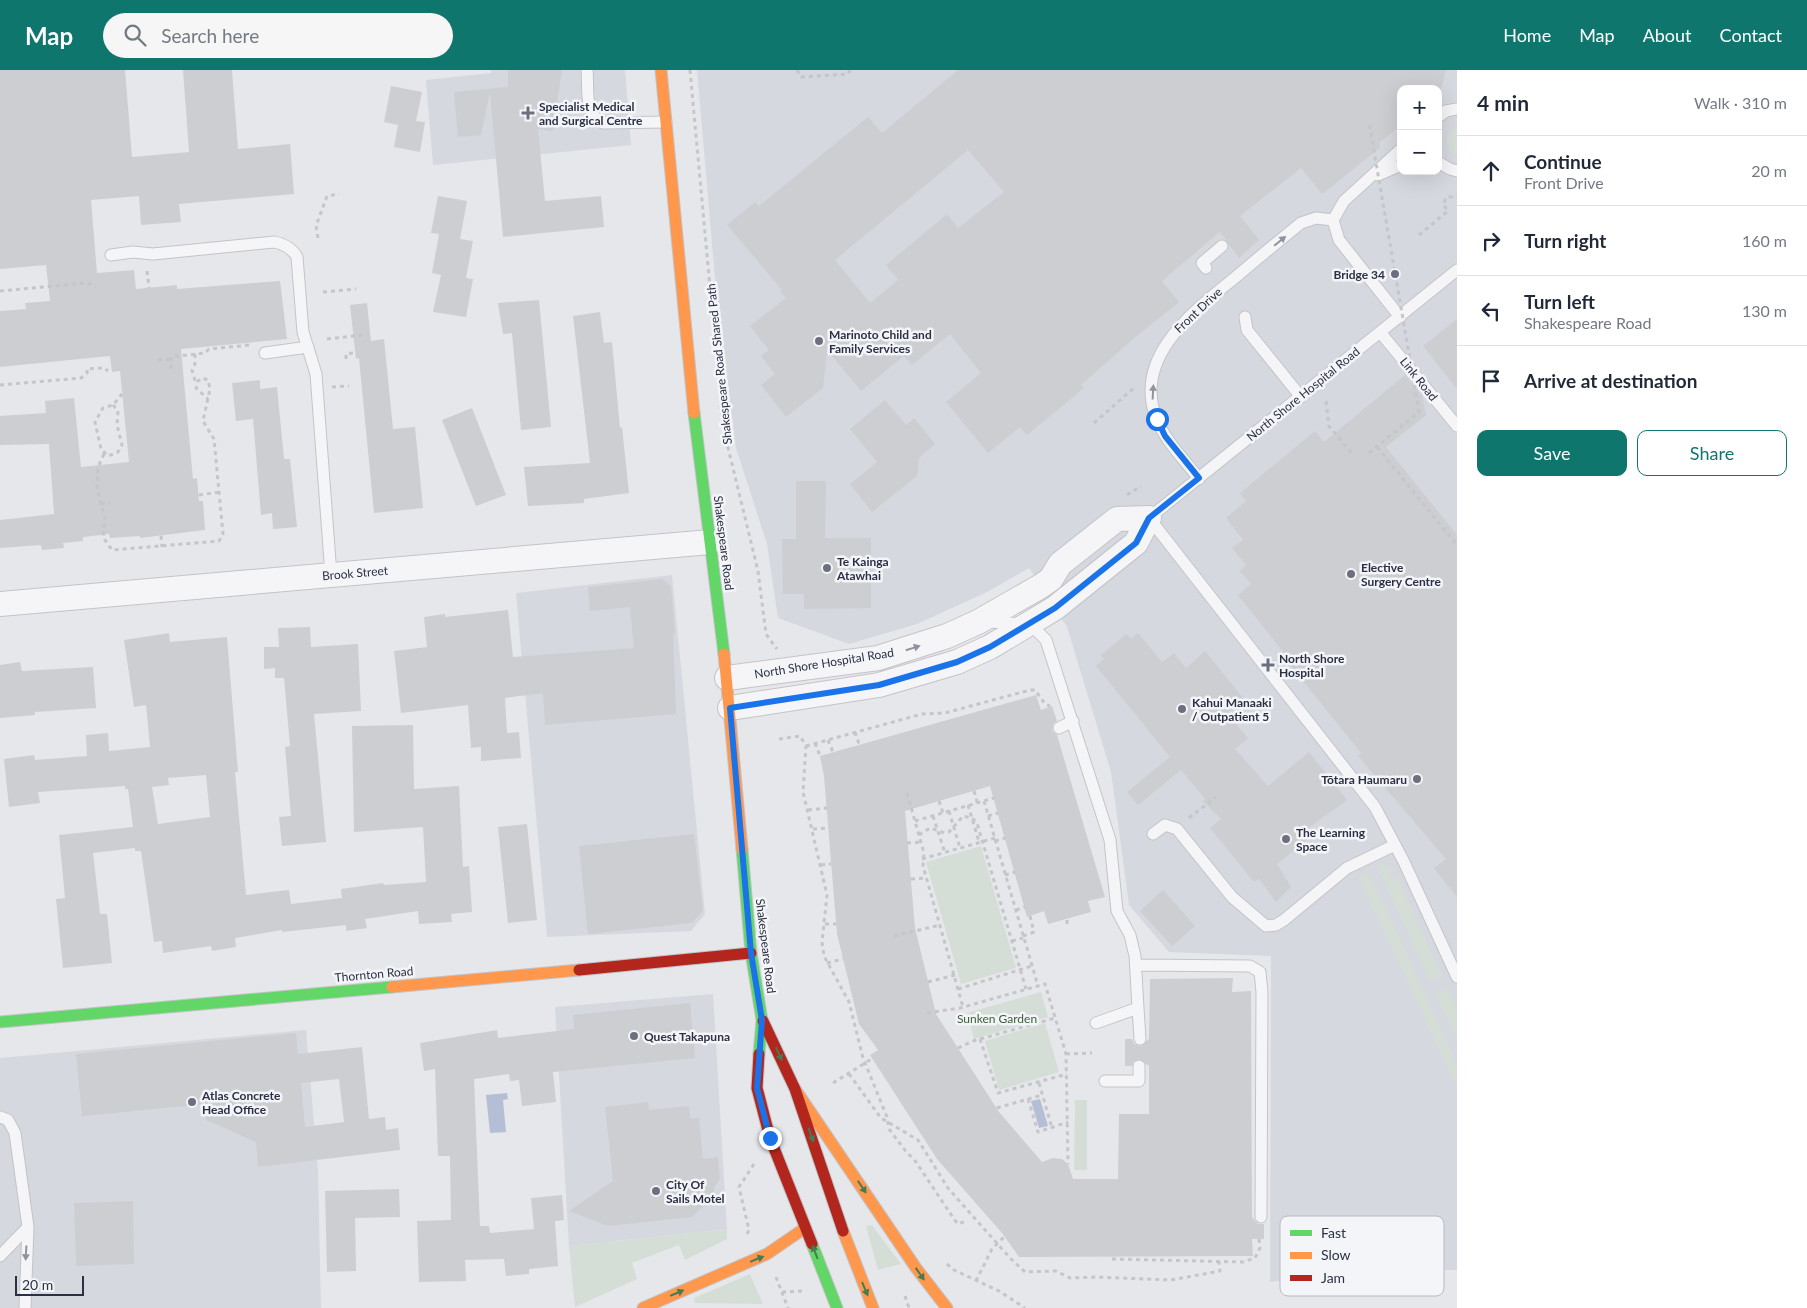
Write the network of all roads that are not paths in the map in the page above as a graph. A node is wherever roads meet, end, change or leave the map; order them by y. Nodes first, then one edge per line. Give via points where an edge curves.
1 (587, 70) edge
2 (661, 70) edge
3 (1457, 108) edge
4 (1442, 114) edge
5 (666, 122) junction
6 (1397, 153) edge
7 (1442, 165) edge
8 (1397, 167) edge
9 (1457, 171) edge
10 (1367, 180) junction
11 (1333, 220) junction
12 (1222, 246) dead end
13 (111, 255) dead end
14 (1206, 268) dead end
15 (1457, 270) edge
16 (1245, 317) dead end
17 (1400, 317) junction
18 (1380, 332) junction
19 (308, 346) junction
20 (262, 348) road end
21 (1301, 397) junction
22 (1457, 426) edge
23 (1199, 478) junction
24 (1149, 518) junction
25 (710, 542) junction
26 (331, 575) junction
27 (0, 604) edge
28 (978, 622) junction
29 (1034, 628) junction
30 (728, 678) junction
31 (730, 708) junction
32 (1073, 721) junction
33 (1059, 728) dead end
34 (1153, 834) dead end
35 (1396, 846) junction
36 (751, 953) junction
37 (1136, 965) junction
38 (1211, 967) junction
39 (1457, 977) edge
40 (1210, 979) dead end
41 (1138, 1008) junction
42 (762, 1020) junction
43 (0, 1022) edge
44 (1096, 1023) dead end
45 (1140, 1039) dead end
46 (1140, 1066) dead end
47 (1105, 1081) dead end
48 (795, 1089) junction
49 (0, 1116) edge
50 (1261, 1217) dead end
51 (28, 1227) junction
52 (805, 1228) junction
53 (0, 1256) edge
54 (25, 1308) edge
55 (643, 1308) edge
56 (837, 1308) edge
57 (874, 1308) edge
58 (947, 1308) edge

1 - 5 lane via 591,111 599,121
2 - 5 main road, Shakespeare Road
3 - 4 lane
5 - 25 main road, Shakespeare Road via 687,359
6 - 10 lane
7 - 9 lane
8 - 10 lane
10 - 11 lane via 1344,201
11 - 17 lane via 1339,240
23 -> 11 lane, Front Drive via 1165,436 1157,419 1152,402 1161,352 1197,309 1301,223 1316,218
12 - 14 lane via 1202,262
13 - 19 lane via 274,242 285,245 296,257 303,332
15 - 17 lane, North Shore Hospital Road
16 - 21 lane via 1247,330
17 - 18 lane, North Shore Hospital Road
18 - 21 lane, North Shore Hospital Road
18 - 22 lane, Link Road
19 - 20 lane
19 - 26 lane via 316,374
21 - 23 lane, North Shore Hospital Road
23 - 24 lane, North Shore Hospital Road
24 - 28 street, North Shore Hospital Road via 1117,519 1060,564 1051,579
24 - 29 street, North Shore Hospital Road via 1136,543
24 - 35 lane via 1369,799
25 - 26 street, Brook Street
25 - 30 main road, Shakespeare Road
26 - 27 street, Brook Street
28 - 29 lane
30 -> 28 street, North Shore Hospital Road via 878,658
29 - 31 street, North Shore Hospital Road via 957,662 879,685
29 - 32 lane via 1046,640
30 - 31 main road, Shakespeare Road
31 - 36 main road, Shakespeare Road
32 - 33 lane
32 - 37 lane via 1110,840 1117,911 1133,944
34 - 35 lane via 1165,825 1177,828 1232,897 1266,926 1284,920 1352,865
35 - 39 lane
36 - 42 main road, Shakespeare Road
36 - 43 main road, Thornton Road
37 - 38 lane
37 - 41 lane
38 - 40 lane
38 - 50 lane via 1250,966 1261,975
41 - 44 lane
41 - 45 lane
42 -> 48 main road, Shakespeare Road
42 - 52 main road, Shakespeare Road via 757,1088 770,1138
46 - 47 lane via 1139,1081
48 -> 57 main road, Shakespeare Road via 854,1264
48 -> 58 main road via 916,1268
49 - 51 lane via 8,1120 15,1133
51 - 53 lane
51 -> 54 lane
55 -> 52 main road via 768,1254
56 -> 52 main road, Shakespeare Road

